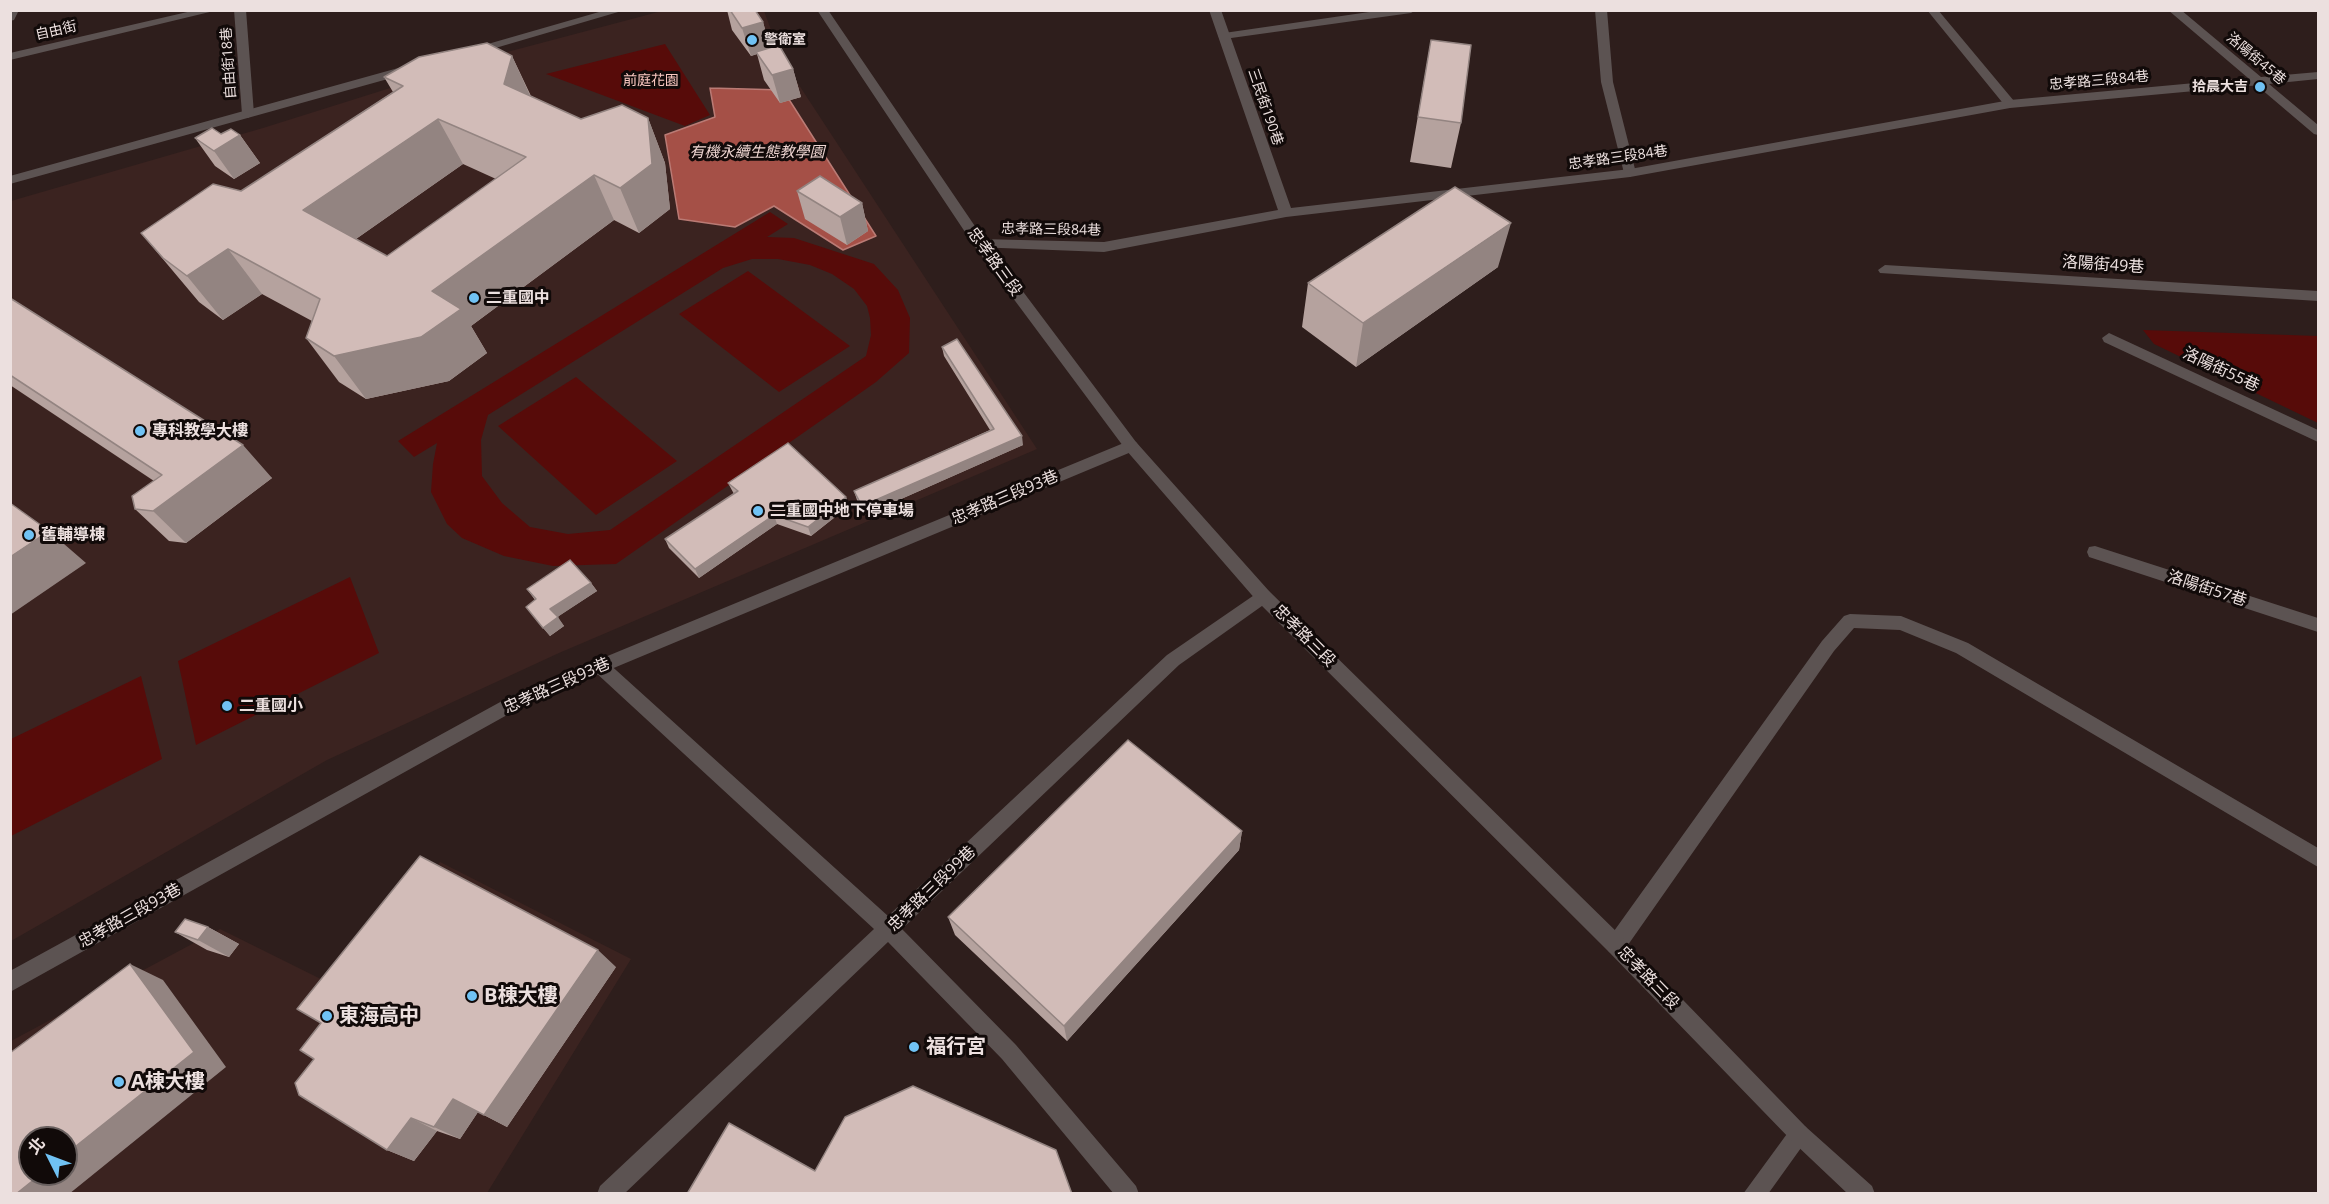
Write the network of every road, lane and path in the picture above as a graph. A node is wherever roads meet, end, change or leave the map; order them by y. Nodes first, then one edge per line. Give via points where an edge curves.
1 (13, 10) edge
2 (213, 10) edge
3 (240, 10) edge
4 (620, 10) edge
5 (822, 10) edge
6 (1215, 10) edge
7 (1411, 10) edge
8 (1601, 10) edge
9 (1932, 10) edge
10 (2173, 10) edge
11 (10, 18) edge
12 (1224, 36) junction
13 (460, 55) edge
14 (10, 57) edge
15 (426, 64) edge
16 (2319, 75) edge
17 (2260, 81) junction
18 (2010, 104) junction
19 (248, 114) junction
20 (2319, 131) edge
21 (1630, 173) junction
22 (10, 180) edge
23 (1286, 213) junction
24 (980, 244) junction
25 (1885, 270) dead end
26 (2319, 296) edge
27 (2109, 338) dead end
28 (2319, 436) edge
29 (1131, 446) junction
30 (2095, 552) dead end
31 (1263, 596) junction
32 (2319, 625) edge
33 (600, 666) junction
34 (2319, 858) edge
35 (889, 930) junction
36 (1616, 945) junction
37 (10, 982) edge
38 (1799, 1134) junction
39 (608, 1194) edge
40 (1128, 1194) edge
41 (1754, 1194) edge
42 (1863, 1194) edge

1 - 11 street
2 - 14 street, 自由街
3 - 19 street, 自由街18巷
4 - 13 street
5 - 24 street, 忠孝路三段
6 - 12 street, 三民街190巷
7 - 12 street
8 - 21 street via 1607,82
9 - 18 street
10 - 17 street, 洛陽街45巷
12 - 23 street, 三民街190巷
15 - 19 street
16 - 17 street, 忠孝路三段84巷
17 - 18 street, 忠孝路三段84巷
17 - 20 street, 洛陽街45巷
18 - 21 street, 忠孝路三段84巷
19 - 22 street
21 - 23 street, 忠孝路三段84巷
23 - 24 street, 忠孝路三段84巷 via 1104,247
24 - 29 street, 忠孝路三段
25 - 26 street, 洛陽街49巷
27 - 28 street, 洛陽街55巷
29 - 31 street, 忠孝路三段
29 - 33 street, 忠孝路三段93巷
30 - 32 street, 洛陽街57巷
31 - 35 street, 忠孝路三段99巷 via 1173,660
31 - 36 street, 忠孝路三段
33 - 35 street
33 - 37 street, 忠孝路三段93巷 via 519,700
34 - 36 street via 1962,648 1901,623 1850,621 1828,646
35 - 39 street, 忠孝路三段99巷
35 - 40 street via 1009,1052
36 - 38 street, 忠孝路三段
38 - 41 street
38 - 42 street, 忠孝路三段

